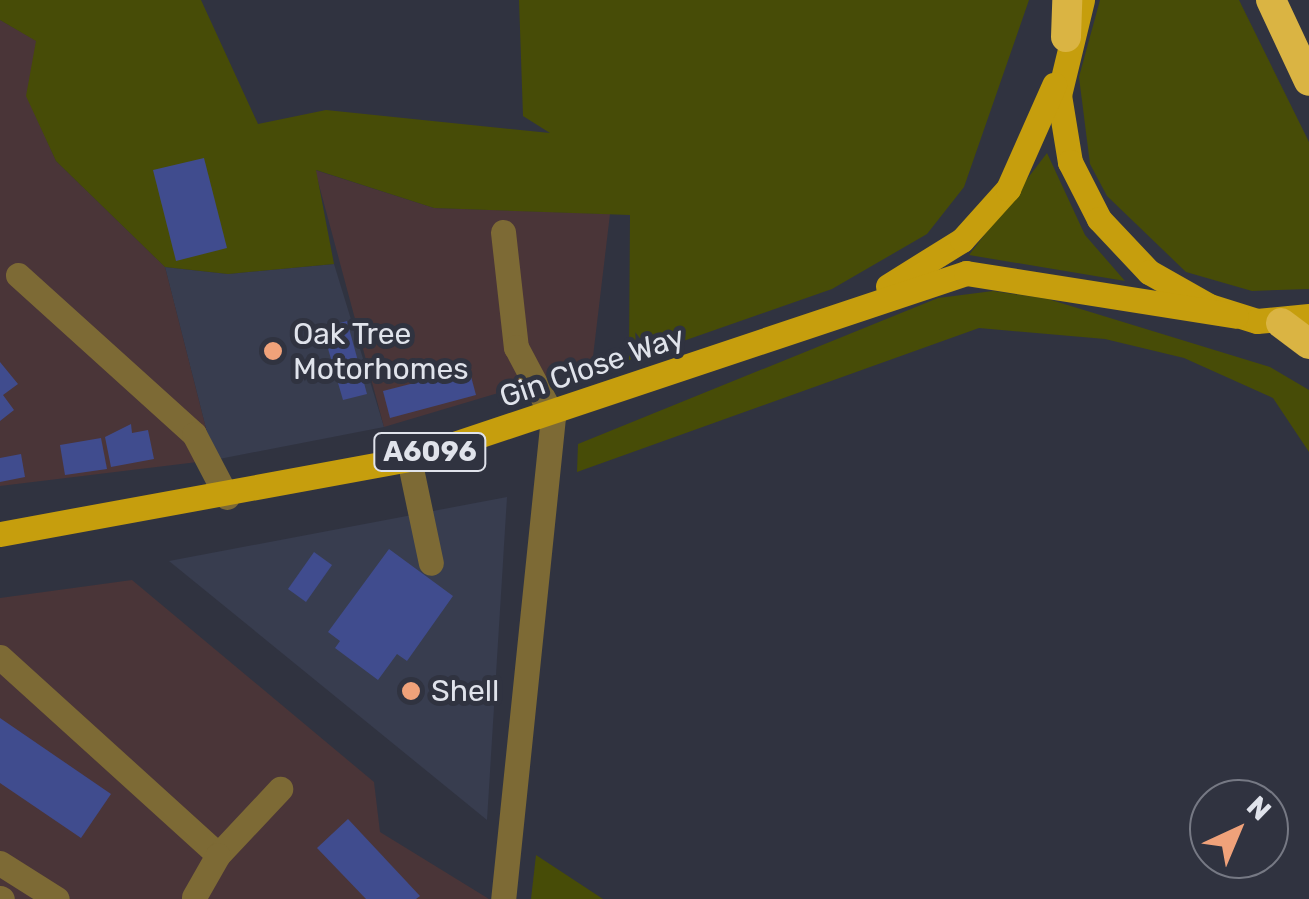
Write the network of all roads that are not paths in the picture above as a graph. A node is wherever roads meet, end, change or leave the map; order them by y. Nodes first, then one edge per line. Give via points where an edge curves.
1 (1067, 0) edge
2 (1082, 0) edge
3 (1271, 0) edge
4 (1064, 50) junction
5 (1309, 81) edge
6 (502, 232) dead end
7 (18, 275) dead end
8 (846, 312) junction
9 (1236, 316) junction
10 (1295, 319) edge
11 (1309, 344) edge
12 (554, 416) junction
13 (408, 458) junction
14 (227, 497) junction
15 (0, 534) edge
16 (431, 564) dead end
17 (0, 658) edge
18 (280, 789) dead end
19 (218, 855) junction
20 (0, 863) edge
21 (194, 896) dead end
22 (57, 899) edge
23 (503, 899) edge

1 - 4 highway
2 - 4 main road, Gin Close Way
3 - 5 highway
4 - 8 main road, Gin Close Way / A6096 via 1026,159 984,218
4 - 9 main road via 1070,162 1099,219 1150,272
6 - 12 lane via 516,347
7 - 14 lane via 194,434
8 - 9 main road, Gin Close Way / A6096 via 934,280 1001,274
8 - 12 main road, Gin Close Way / A6096
9 - 10 main road, Gin Close Way
10 - 11 highway
12 - 13 main road, Gin Close Way / A6096
12 - 23 lane
13 - 14 main road, Gin Close Way / A6096
13 - 16 lane
14 - 15 main road, Gin Close Way / A6096
17 - 19 lane
18 - 19 lane
19 - 21 lane
20 - 22 lane

